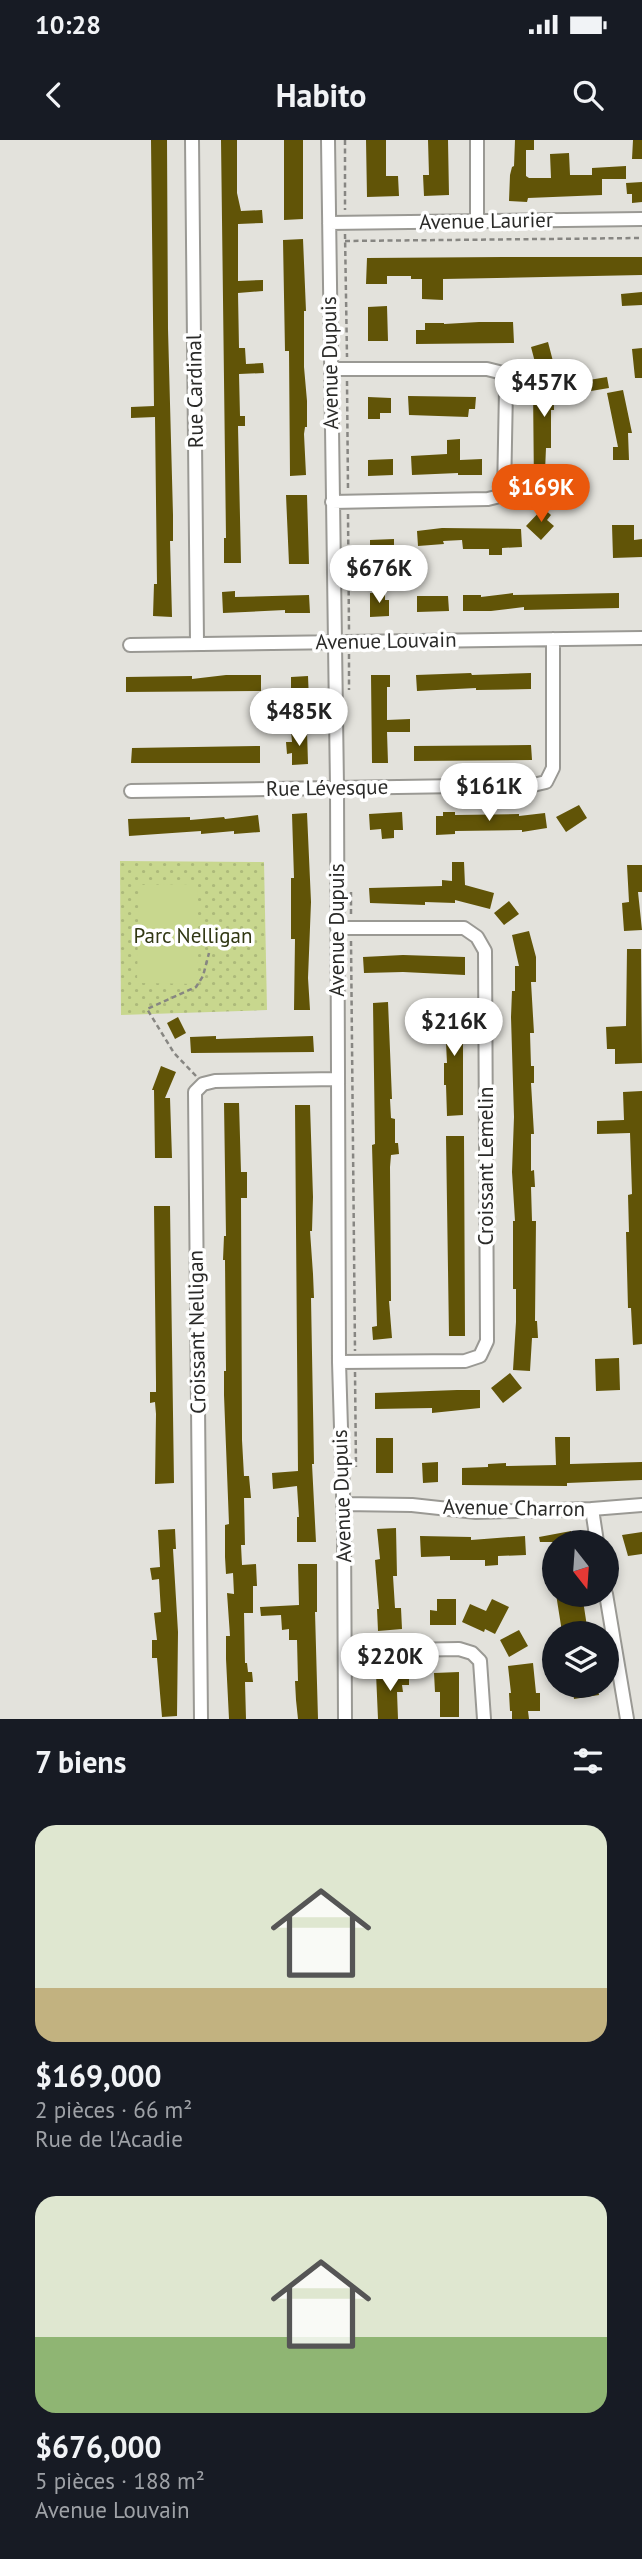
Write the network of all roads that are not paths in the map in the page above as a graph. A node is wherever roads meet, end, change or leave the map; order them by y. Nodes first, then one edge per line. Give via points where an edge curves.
1 (192, 140) edge
2 (328, 140) edge
3 (477, 140) edge
4 (642, 219) edge
5 (477, 221) junction
6 (329, 223) junction
7 (331, 369) junction
8 (332, 502) junction
9 (642, 638) edge
10 (553, 639) junction
11 (197, 642) junction
12 (334, 642) junction
13 (130, 645) dead end
14 (337, 787) junction
15 (131, 791) dead end
16 (337, 928) junction
17 (338, 1079) junction
18 (339, 1362) junction
19 (343, 1504) junction
20 (642, 1505) edge
21 (592, 1509) junction
22 (595, 1530) edge
23 (608, 1607) edge
24 (346, 1651) junction
25 (201, 1719) edge
26 (345, 1719) edge
27 (484, 1719) edge
28 (627, 1719) edge

1 - 11 street, Rue Cardinal
2 - 6 street, Avenue Dupuis
3 - 5 street
4 - 5 street, Avenue Laurier
5 - 6 street, Avenue Laurier
6 - 7 street, Avenue Dupuis
7 - 8 street, Avenue Dupuis
7 - 8 street via 486,369 502,373 506,389 504,495
8 - 12 street, Avenue Dupuis
9 - 10 street, Avenue Louvain
10 - 12 street, Avenue Louvain
10 - 14 street, Rue Lévesque via 553,768 546,782
11 - 12 street, Avenue Louvain
11 - 13 street, Avenue Louvain
12 - 14 street, Avenue Dupuis
14 - 15 street, Rue Lévesque
14 - 16 street, Avenue Dupuis
16 - 17 street, Avenue Dupuis
16 - 18 street, Croissant Lemelin via 464,928 478,937 485,951 487,1327 480,1356 465,1361
17 - 18 street, Avenue Dupuis
17 - 25 street, Croissant Nelligan via 215,1081 195,1092
18 - 19 street, Avenue Dupuis
19 - 21 street, Avenue Charron via 476,1512
19 - 24 street, Avenue Dupuis
20 - 21 street, Avenue Charron
21 - 22 street
23 - 28 street
24 - 26 street, Avenue Dupuis
24 - 27 street via 458,1649 472,1653 480,1661

